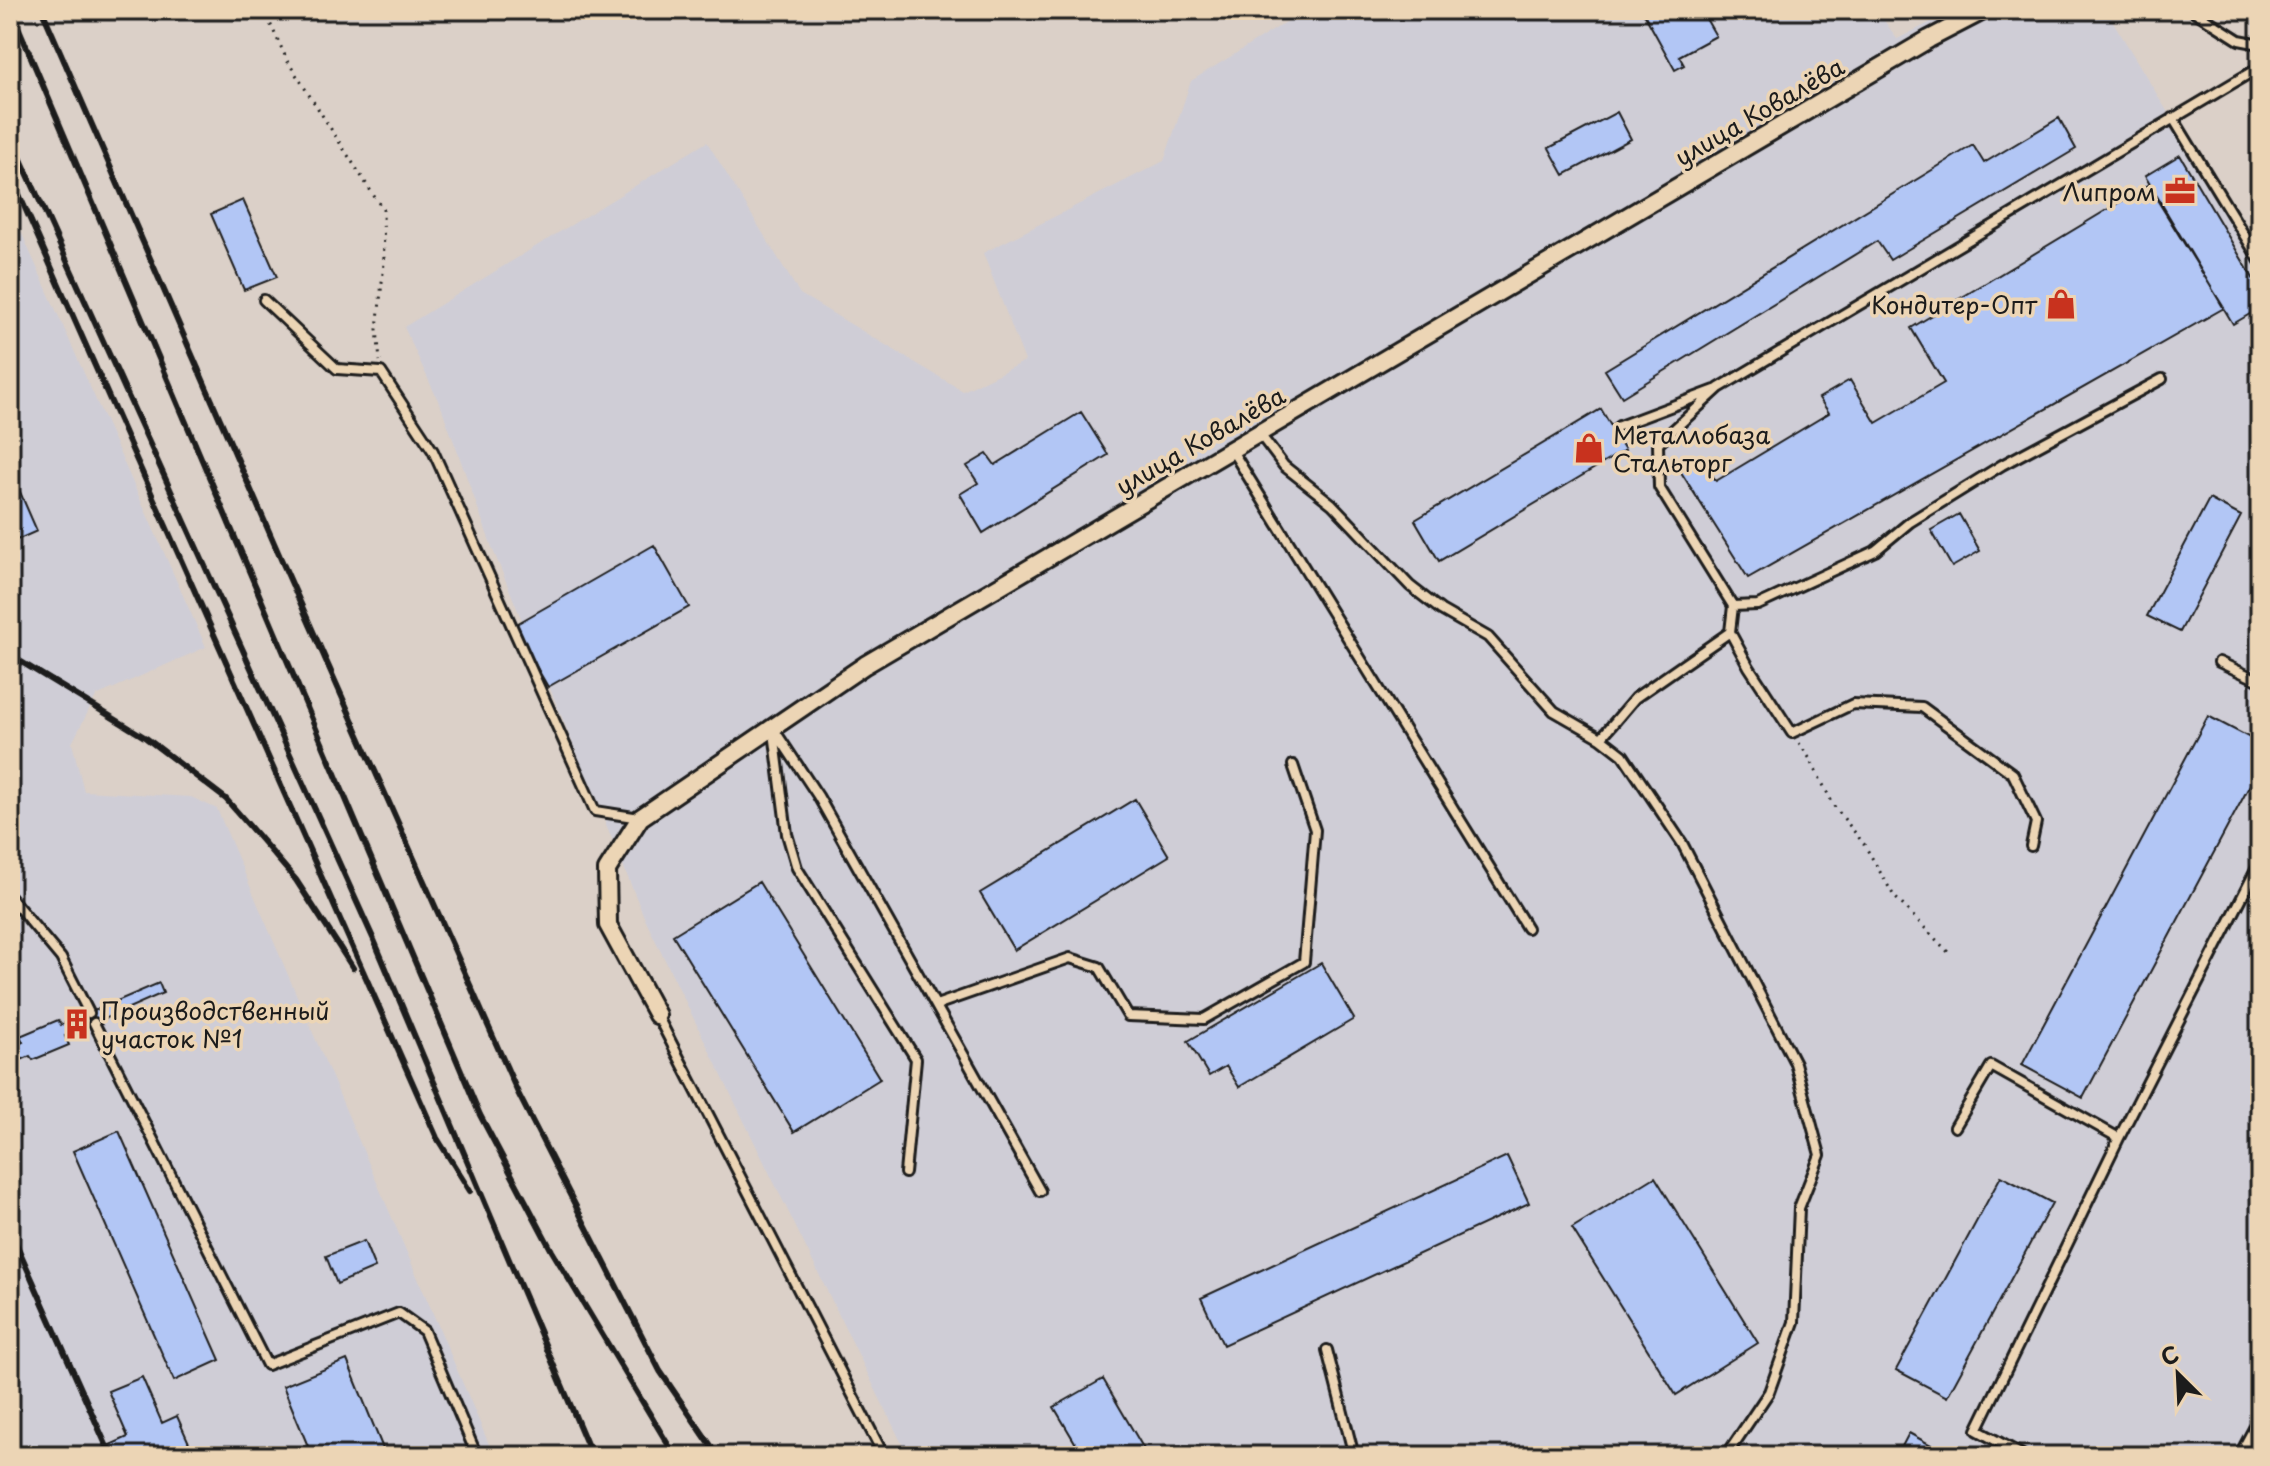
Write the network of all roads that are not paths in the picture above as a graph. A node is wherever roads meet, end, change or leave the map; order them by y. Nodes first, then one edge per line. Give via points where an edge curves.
1 (1985, 10) edge
2 (2192, 10) edge
3 (2260, 44) edge
4 (2260, 67) edge
5 (2173, 118) junction
6 (2260, 261) edge
7 (264, 300) dead end
8 (2162, 379) dead end
9 (1719, 388) junction
10 (1619, 426) dead end
11 (1259, 433) junction
12 (1231, 449) junction
13 (1733, 606) junction
14 (1730, 632) junction
15 (2219, 662) dead end
16 (2260, 681) edge
17 (773, 727) junction
18 (1601, 738) junction
19 (1293, 765) dead end
20 (640, 818) junction
21 (2031, 846) dead end
22 (2260, 862) edge
23 (10, 897) edge
24 (1527, 928) dead end
25 (936, 1005) junction
26 (89, 1013) dead end
27 (657, 1015) joint
28 (94, 1023) dead end
29 (1955, 1127) dead end
30 (2119, 1138) junction
31 (905, 1173) dead end
32 (1040, 1191) dead end
33 (1327, 1350) dead end
34 (2260, 1417) edge
35 (477, 1456) edge
36 (884, 1456) edge
37 (1354, 1456) edge
38 (1726, 1456) edge
39 (2024, 1456) edge
40 (2239, 1456) edge

1 - 11 street, улица Ковалёва
2 - 3 lane via 2239,40
4 - 5 lane
5 - 6 lane
5 - 9 lane
7 - 20 lane via 337,369 381,372 433,451 595,811
8 - 13 lane via 2002,465 1910,522 1875,551 1758,605
9 - 10 lane
9 - 13 lane via 1658,444 1659,487
11 - 12 street, улица Ковалёва
11 - 18 lane via 1284,466 1332,504 1410,586 1488,637 1554,711
12 - 17 street, улица Ковалёва via 865,665
12 - 24 lane
13 - 14 lane
14 - 18 lane via 1635,698
14 - 21 lane via 1792,733 1853,704 1922,707 2013,774 2036,822
15 - 16 lane
17 - 20 street, улица Ковалёва
17 - 25 lane
17 - 31 lane via 787,834 797,868 916,1059
18 - 38 lane via 1623,755 1682,843 1795,1063 1820,1155 1799,1208 1794,1322 1769,1392
19 - 25 lane via 1315,830 1304,962 1204,1019 1128,1016 1099,967 1070,958
20 - 27 street, улица Ковалёва via 607,870 608,925
22 - 30 lane
23 - 26 lane via 61,958
25 - 32 lane
27 - 36 lane
28 - 35 lane via 267,1365 399,1313 424,1331
29 - 30 lane via 1991,1066
30 - 39 lane via 1977,1430
33 - 37 lane
34 - 40 lane

